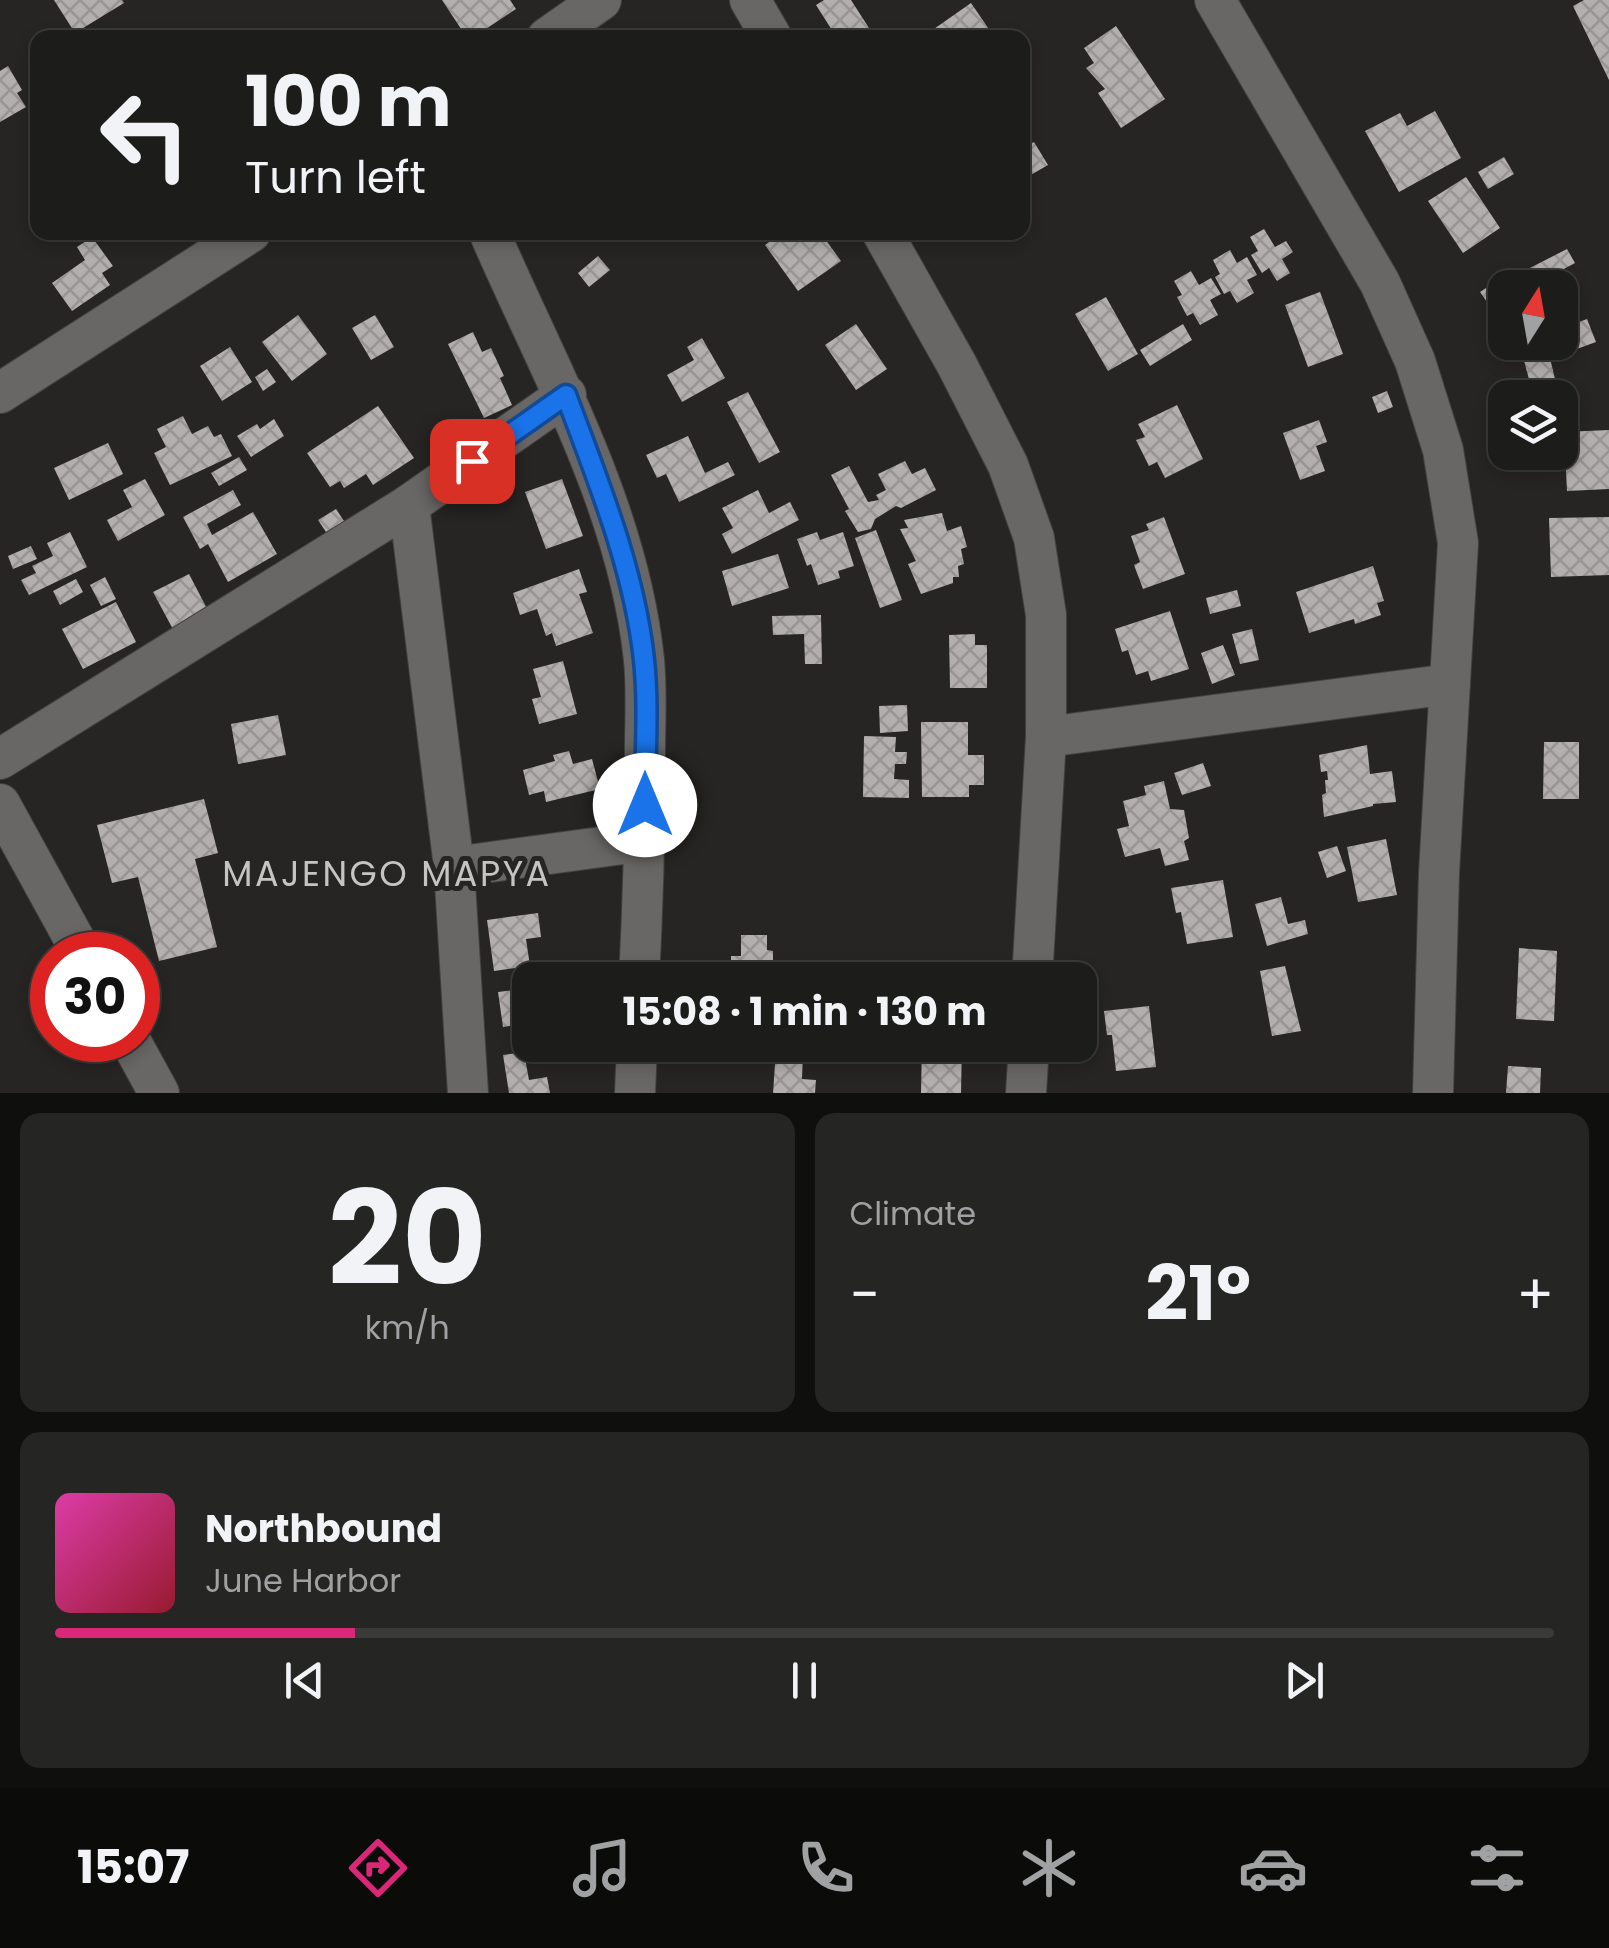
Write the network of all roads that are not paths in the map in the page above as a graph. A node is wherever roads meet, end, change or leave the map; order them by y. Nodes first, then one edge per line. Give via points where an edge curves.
1 (601, 0) edge
2 (750, 0) edge
3 (1215, 0) edge
4 (558, 30) edge
5 (767, 30) edge
6 (239, 240) edge
7 (493, 240) edge
8 (886, 240) edge
9 (0, 393) edge
10 (566, 395) junction
11 (409, 505) junction
12 (1450, 684) junction
13 (1046, 737) junction
14 (0, 759) edge
15 (0, 804) edge
16 (645, 841) junction
17 (454, 866) junction
18 (70, 932) edge
19 (640, 962) edge
20 (1033, 962) edge
21 (142, 1062) edge
22 (635, 1062) edge
23 (1028, 1062) edge
24 (159, 1093) edge
25 (468, 1093) edge
26 (634, 1093) edge
27 (1026, 1093) edge
28 (1433, 1093) edge

1 - 4 street
2 - 5 street
3 - 12 street via 1380,283 1416,361 1443,450 1458,543
6 - 9 street
7 - 10 street
8 - 13 street via 1008,465 1034,538 1046,615
10 - 11 street
10 - 16 street via 634,604 644,661
11 - 14 street
11 - 17 street
12 - 13 street
12 - 28 street
13 - 20 street
15 - 18 street
16 - 17 street
16 - 19 street
17 - 25 street
21 - 24 street
22 - 26 street
23 - 27 street

